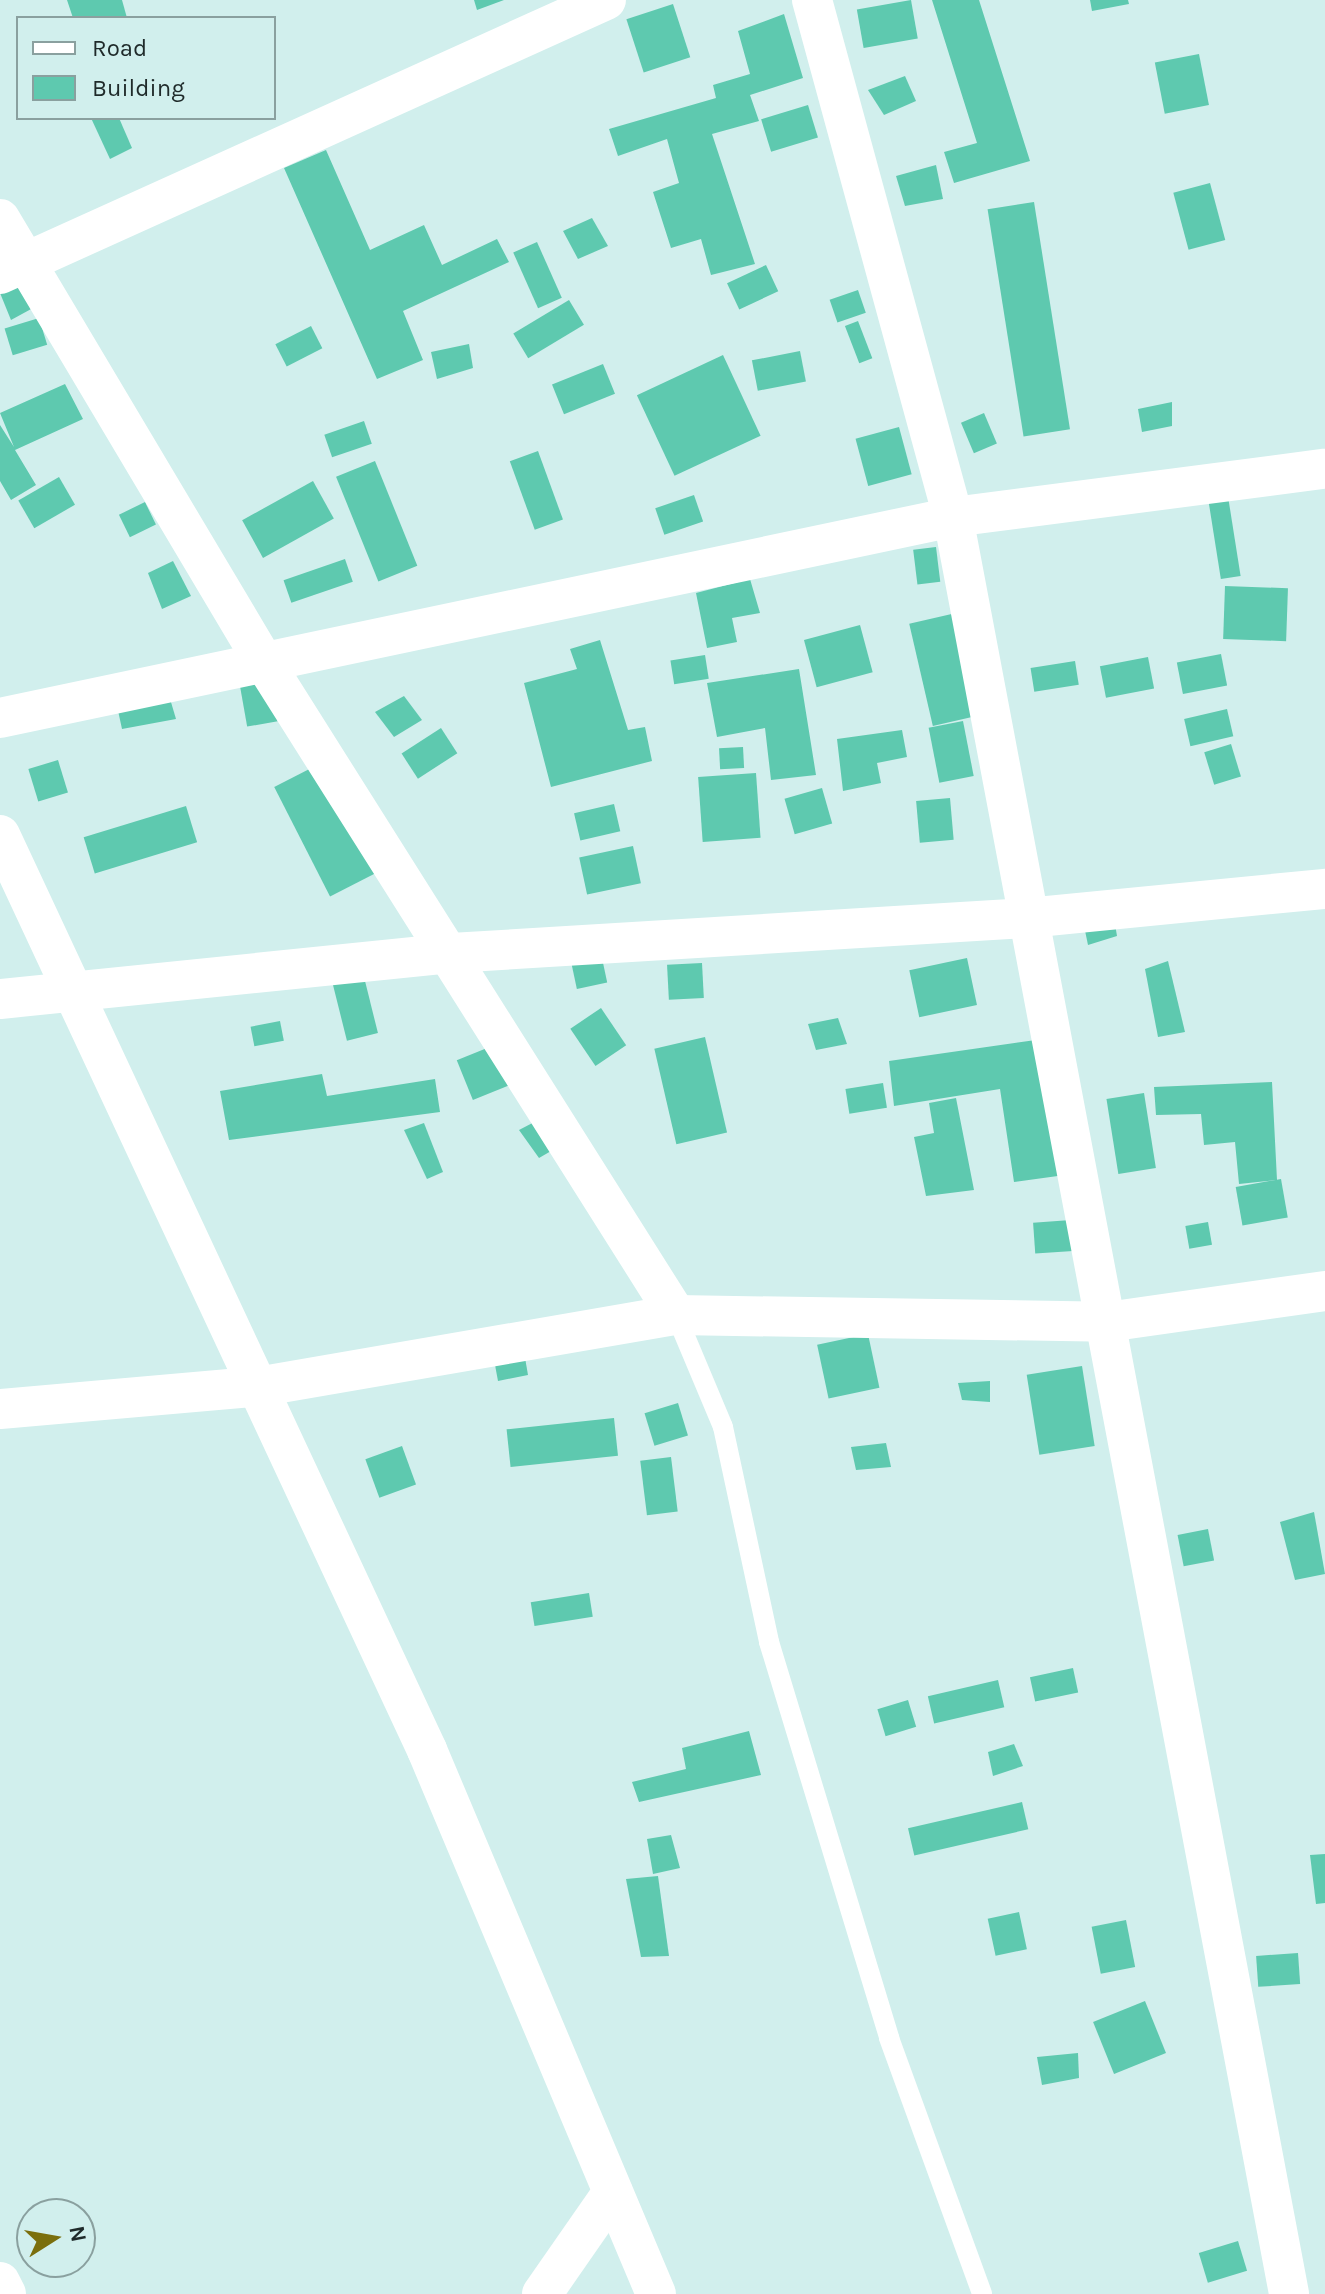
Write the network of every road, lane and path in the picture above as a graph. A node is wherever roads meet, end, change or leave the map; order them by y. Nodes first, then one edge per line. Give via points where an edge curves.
1 (606, 0) edge
2 (812, 0) edge
3 (0, 219) edge
4 (14, 268) edge
5 (1325, 469) edge
6 (953, 517) junction
7 (262, 659) junction
8 (0, 718) edge
9 (0, 835) edge
10 (1325, 889) edge
11 (1027, 918) junction
12 (451, 953) junction
13 (76, 988) junction
14 (0, 999) edge
15 (1325, 1291) edge
16 (676, 1315) junction
17 (1107, 1322) junction
18 (263, 1386) junction
19 (0, 1409) edge
20 (613, 2192) junction
21 (0, 2282) edge
22 (6, 2294) edge
23 (542, 2294) edge
24 (656, 2294) edge
25 (982, 2294) edge
26 (1289, 2294) edge

1 - 4 street
2 - 6 street
3 - 4 street
4 - 7 street
5 - 6 street
6 - 7 street
6 - 11 street
7 - 8 street
7 - 12 street
9 - 13 street
10 - 11 street
11 - 12 street
11 - 17 street
12 - 13 street
12 - 16 street
13 - 14 street
13 - 18 street
15 - 17 street
16 - 17 street
16 - 18 street
16 - 25 lane via 723,1427 769,1642 889,2038
17 - 26 street
18 - 19 street
18 - 20 street via 427,1750
20 - 23 street
20 - 24 street
21 - 22 street

